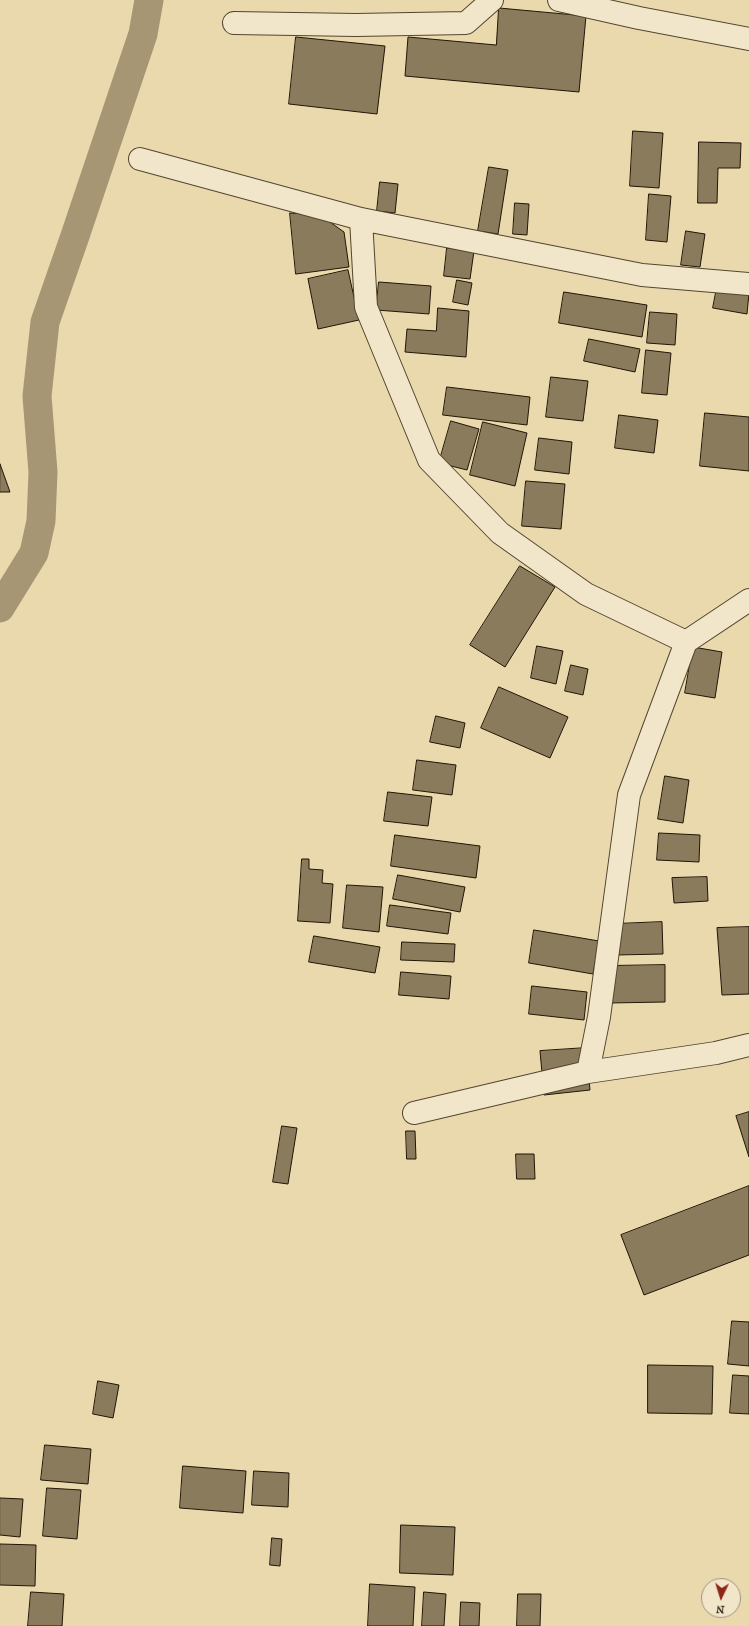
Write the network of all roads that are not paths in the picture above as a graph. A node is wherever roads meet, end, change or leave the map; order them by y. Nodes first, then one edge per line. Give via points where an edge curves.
1 (492, 0) edge
2 (559, 0) edge
3 (234, 23) dead end
4 (749, 39) edge
5 (140, 159) dead end
6 (361, 219) junction
7 (749, 284) edge
8 (749, 600) edge
9 (686, 642) junction
10 (749, 1045) edge
11 (588, 1072) junction
12 (414, 1113) dead end

1 - 3 street via 466,23
2 - 4 street
5 - 6 street
6 - 7 street via 642,275
6 - 9 street via 366,306 429,460 500,533 586,594
8 - 9 street
9 - 11 street via 630,795 599,1017
10 - 11 street via 716,1053
11 - 12 street

